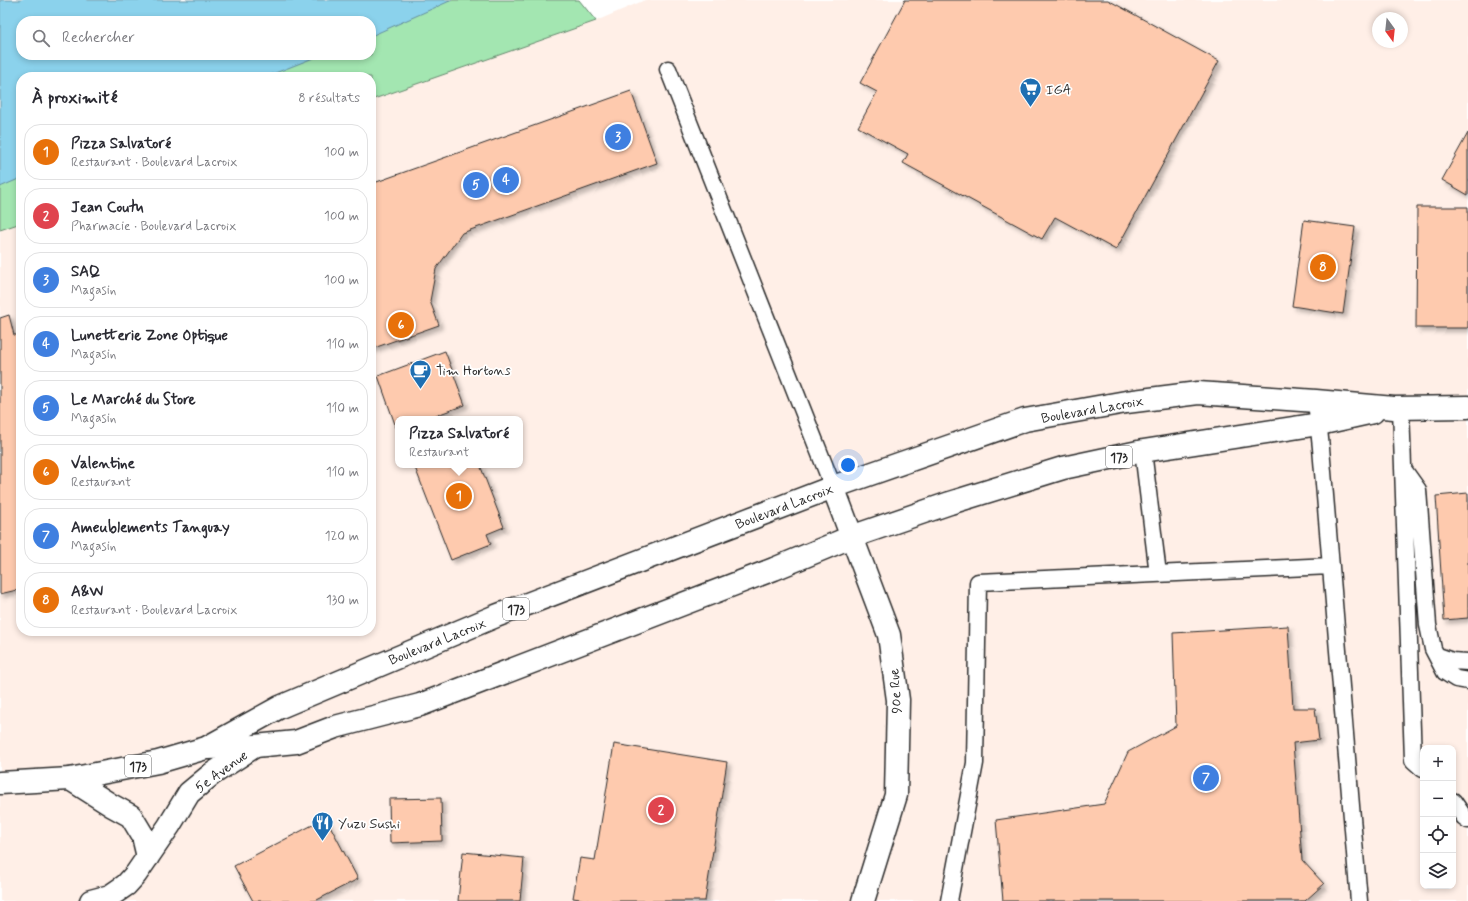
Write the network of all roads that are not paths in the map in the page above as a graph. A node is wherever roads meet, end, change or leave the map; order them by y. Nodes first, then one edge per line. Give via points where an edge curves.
1 (668, 69) dead end
2 (1316, 401) junction
3 (1468, 407) edge
4 (1397, 408) junction
5 (1319, 424) junction
6 (1143, 452) junction
7 (1403, 469) junction
8 (833, 487) junction
9 (851, 537) junction
10 (1331, 566) junction
11 (1158, 574) junction
12 (1438, 656) junction
13 (1468, 662) edge
14 (1468, 681) edge
15 (255, 746) junction
16 (206, 748) junction
17 (1420, 766) edge
18 (70, 779) junction
19 (0, 784) edge
20 (1456, 805) edge
21 (1468, 820) edge
22 (148, 857) junction
23 (91, 901) edge
24 (863, 901) edge
25 (949, 901) edge
26 (1359, 901) edge

1 - 8 lane
2 - 4 main road, Boulevard Lacroix / 173
2 - 5 lane
2 - 8 main road, Boulevard Lacroix / 173 via 1198,393 1126,402 1025,420
3 - 4 main road, Boulevard Lacroix / 173
4 - 5 main road, Boulevard Lacroix / 173
4 - 7 lane
5 - 6 main road, Boulevard Lacroix / 173
5 - 10 lane
6 - 9 main road, Boulevard Lacroix / 173 via 1063,468
6 - 11 lane
7 - 12 lane via 1418,490 1428,625
7 - 17 lane via 1413,760
8 - 9 main road, 90e Rue
8 - 16 main road, Boulevard Lacroix / 173 via 496,616 280,707
9 - 15 main road, Boulevard Lacroix / 173 via 420,705 336,727 296,742
9 - 24 main road, 90e Rue via 890,635 898,700 896,795
10 - 11 lane
10 - 26 lane
11 - 25 lane via 978,582 975,763
12 - 13 lane via 1452,661
12 - 14 lane via 1445,672 1456,679
15 - 16 main road, Boulevard Lacroix / 173
15 - 22 main road, 5e Avenue via 212,774 189,793
16 - 18 main road, Boulevard Lacroix / 173 via 158,762
18 - 19 main road, Boulevard Lacroix / 173
18 - 22 main road via 131,816 143,836
20 - 21 lane
22 - 23 main road, 5e Avenue via 126,885 110,896

